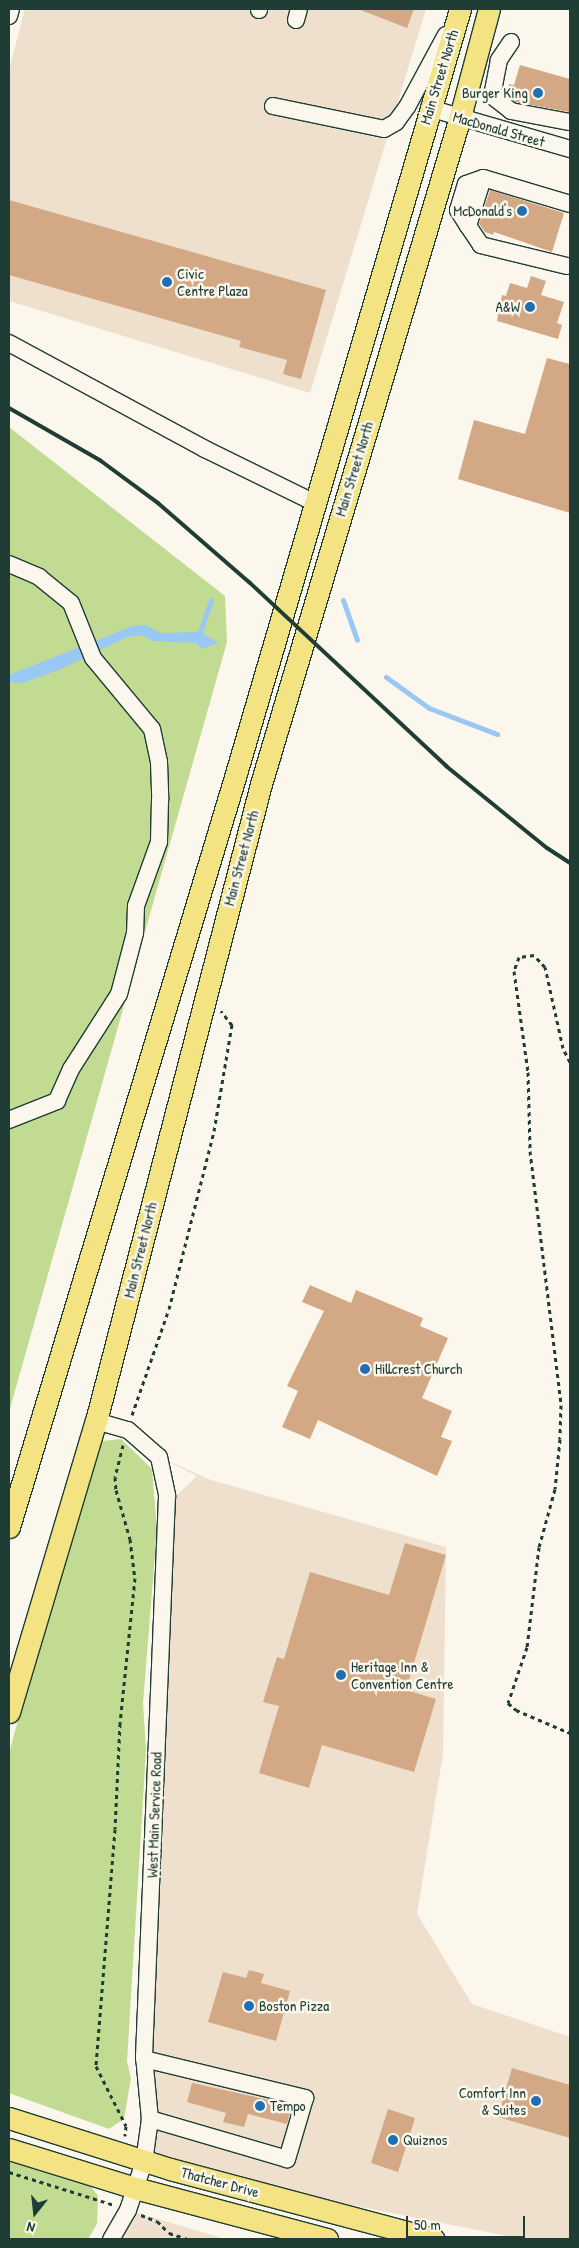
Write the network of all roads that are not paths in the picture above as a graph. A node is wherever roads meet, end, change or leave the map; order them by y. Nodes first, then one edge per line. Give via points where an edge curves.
1 (11, 9) edge
2 (460, 9) edge
3 (488, 9) edge
4 (9, 16) edge
5 (511, 42) dead end
6 (273, 106) dead end
7 (429, 108) junction
8 (460, 117) junction
9 (570, 122) edge
10 (570, 149) edge
11 (570, 204) edge
12 (567, 266) dead end
13 (9, 343) edge
14 (313, 502) junction
15 (9, 564) edge
16 (9, 1120) edge
17 (96, 1421) junction
18 (9, 1527) edge
19 (9, 1712) edge
20 (144, 2059) junction
21 (9, 2118) edge
22 (150, 2119) junction
23 (9, 2149) edge
24 (144, 2162) junction
25 (135, 2188) junction
26 (110, 2239) edge
27 (327, 2239) edge
28 (434, 2239) edge

1 - 4 street
2 - 6 street via 407,107 396,122 384,129
2 - 7 main road, Main Street North
3 - 8 main road, Main Street North
5 - 9 street via 499,60 492,96 511,111
7 - 8 street, MacDonald Street
7 - 14 main road, Main Street North
8 - 10 street, MacDonald Street
8 - 17 main road, Main Street North via 303,636 206,990
11 - 12 street via 483,178 468,226 480,245
13 - 14 street via 206,449
14 - 18 main road, Main Street North via 235,777
15 - 16 street via 39,577 71,603 90,651 152,729 159,762 159,842 136,906 135,933 119,994 71,1069 57,1102
17 - 19 main road, Main Street North
17 - 20 street, West Main Service Road via 128,1430 158,1457 167,1496
20 - 22 street, West Main Service Road
20 - 22 street via 305,2098 287,2158
21 - 24 main road, Thatcher Drive
22 - 24 street, West Main Service Road
23 - 25 main road, Thatcher Drive
24 - 25 street, West Main Service Road
24 - 28 main road, Thatcher Drive
25 - 26 street, West Main Service Road via 128,2210
25 - 27 main road, Thatcher Drive

